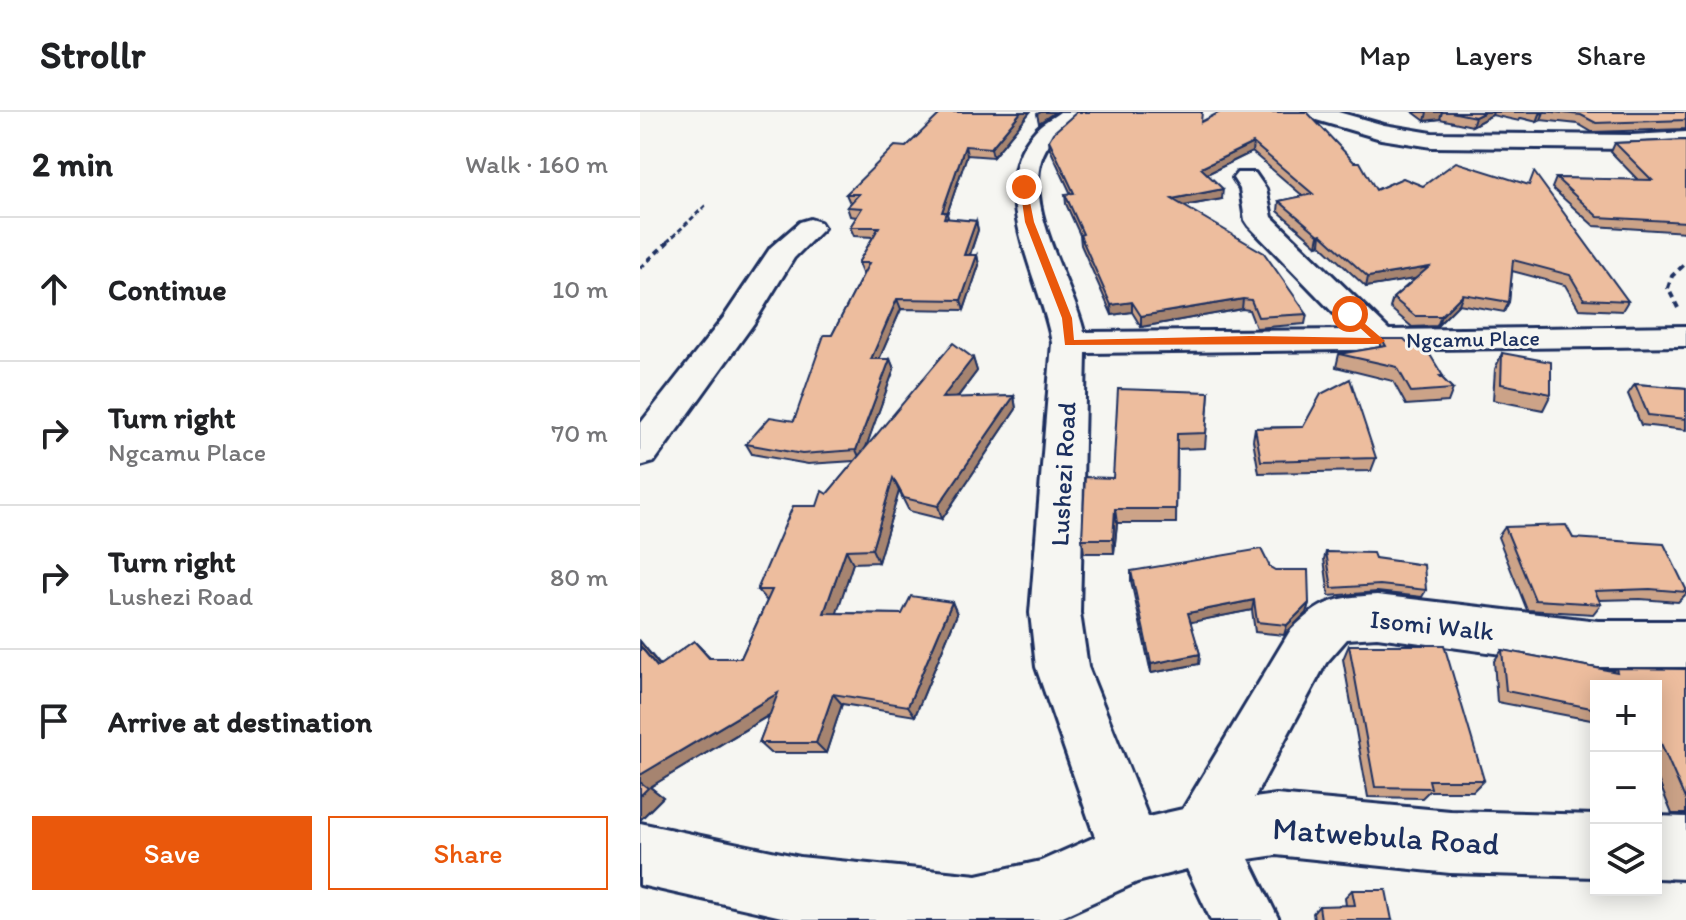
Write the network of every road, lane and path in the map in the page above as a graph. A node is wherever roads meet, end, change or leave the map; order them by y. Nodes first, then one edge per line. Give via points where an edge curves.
1 (1074, 112) edge
2 (1314, 112) edge
3 (1686, 139) edge
4 (1246, 178) dead end
5 (706, 205) dead end
6 (810, 228) dead end
7 (1686, 263) edge
8 (640, 268) edge
9 (1685, 326) edge
10 (1380, 341) junction
11 (1069, 343) junction
12 (640, 452) edge
13 (1686, 644) edge
14 (1202, 835) junction
15 (1590, 846) edge
16 (1662, 847) edge
17 (1686, 848) edge
18 (1131, 852) junction
19 (640, 854) edge
20 (1246, 920) edge

1 - 11 street, Lushezi Road via 1040,136 1027,159 1024,187 1030,222 1067,318
2 - 3 street via 1432,140
4 - 10 street via 1259,220
5 - 8 path
6 - 12 street via 782,253 737,323
7 - 9 path via 1668,288
9 - 10 street, Ngcamu Place
10 - 11 street, Ngcamu Place
11 - 18 street, Lushezi Road via 1057,627 1062,667
13 - 14 street, Isomi Walk via 1598,644 1377,616 1331,623 1308,647
14 - 15 street, Matwebula Road via 1276,825 1450,842
14 - 18 street, Matwebula Road
14 - 20 street
16 - 17 street
18 - 19 street, Matwebula Road via 1044,892 977,907 800,889

